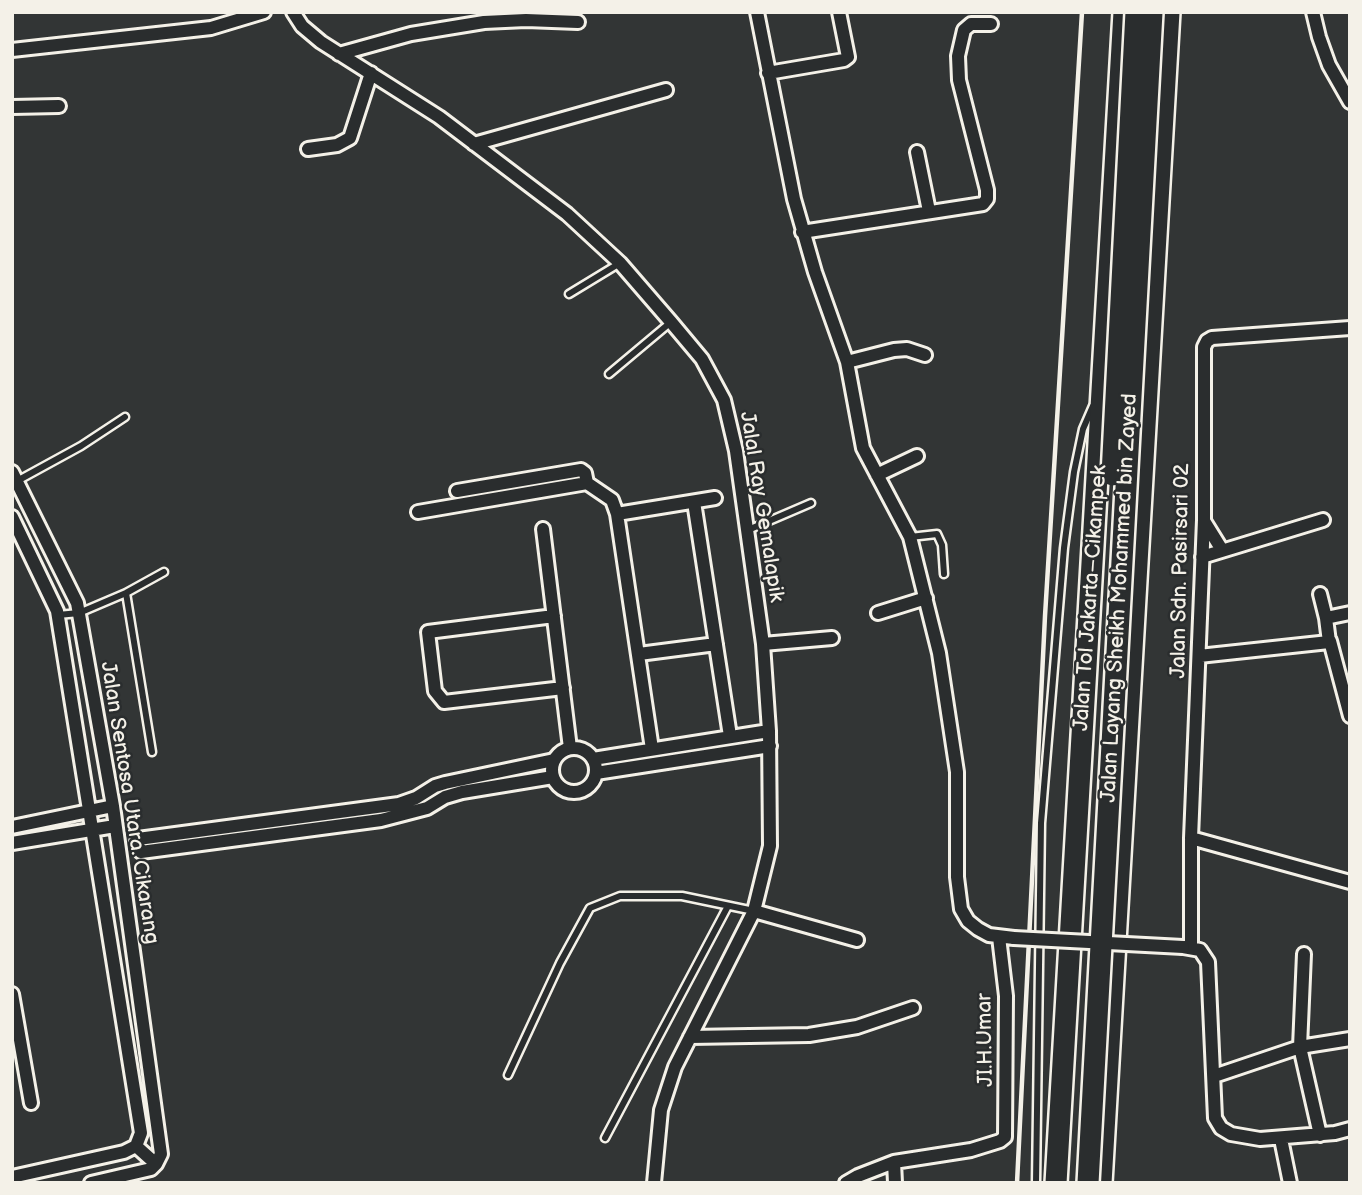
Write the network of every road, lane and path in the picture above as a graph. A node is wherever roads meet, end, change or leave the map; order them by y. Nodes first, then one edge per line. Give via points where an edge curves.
1 (264, 12) edge
2 (293, 12) edge
3 (757, 12) edge
4 (839, 12) edge
5 (1124, 12) edge
6 (1136, 12) edge
7 (1152, 12) edge
8 (1169, 12) edge
9 (1313, 12) edge
10 (491, 17) edge
11 (578, 22) dead end
12 (991, 24) dead end
13 (12, 50) edge
14 (339, 54) junction
15 (371, 73) junction
16 (768, 73) junction
17 (666, 90) dead end
18 (1350, 102) edge
19 (59, 106) dead end
20 (12, 107) edge
21 (474, 144) junction
22 (308, 149) dead end
23 (918, 152) dead end
24 (929, 211) junction
25 (802, 232) junction
26 (620, 263) junction
27 (569, 294) dead end
28 (671, 322) junction
29 (1350, 328) edge
30 (925, 355) dead end
31 (847, 362) junction
32 (609, 374) dead end
33 (1103, 393) junction
34 (125, 417) dead end
35 (917, 456) dead end
36 (877, 475) junction
37 (15, 477) edge
38 (587, 483) junction
39 (457, 491) dead end
40 (715, 498) dead end
41 (694, 502) junction
42 (811, 503) dead end
43 (418, 512) dead end
44 (617, 514) junction
45 (12, 517) edge
46 (1203, 520) junction
47 (1323, 520) dead end
48 (543, 529) dead end
49 (748, 530) junction
50 (910, 537) junction
51 (1222, 550) junction
52 (1202, 557) junction
53 (164, 572) dead end
54 (944, 574) dead end
55 (126, 593) junction
56 (1320, 594) dead end
57 (926, 598) junction
58 (79, 612) junction
59 (1350, 612) edge
60 (878, 613) dead end
61 (58, 615) junction
62 (554, 616) junction
63 (1326, 618) junction
64 (832, 638) dead end
65 (1330, 641) junction
66 (763, 643) junction
67 (716, 644) junction
68 (639, 654) junction
69 (1199, 656) junction
70 (563, 688) junction
71 (1350, 716) edge
72 (769, 731) junction
73 (730, 736) junction
74 (769, 746) junction
75 (570, 748) junction
76 (652, 749) junction
77 (152, 752) dead end
78 (593, 759) junction
79 (554, 760) junction
80 (596, 773) junction
81 (553, 777) junction
82 (435, 786) junction
83 (441, 800) junction
84 (113, 806) junction
85 (88, 809) junction
86 (115, 826) junction
87 (12, 827) edge
88 (92, 829) junction
89 (1191, 838) junction
90 (12, 843) edge
91 (1350, 882) edge
92 (728, 906) junction
93 (754, 911) junction
94 (999, 937) junction
95 (857, 940) dead end
96 (1187, 947) junction
97 (1304, 954) dead end
98 (12, 994) edge
99 (913, 1008) dead end
100 (690, 1037) junction
101 (1350, 1039) edge
102 (1300, 1047) junction
103 (26, 1069) junction
104 (12, 1072) edge
105 (509, 1075) dead end
106 (1214, 1076) junction
107 (31, 1103) dead end
108 (1350, 1129) edge
109 (1320, 1135) junction
110 (605, 1138) dead end
111 (1282, 1139) junction
112 (130, 1149) junction
113 (159, 1159) junction
114 (894, 1162) junction
115 (12, 1177) edge
116 (91, 1183) edge
117 (654, 1183) edge
118 (846, 1183) edge
119 (895, 1183) edge
120 (1036, 1183) edge
121 (1056, 1183) edge
122 (1074, 1183) edge
123 (1088, 1183) edge
124 (1101, 1183) edge
125 (1290, 1183) edge

1 - 13 street via 211,28
2 - 14 street, Jalal Ray Gemalapik via 302,26
3 - 16 street
4 - 16 street via 848,57
5 - 33 highway, Jalan Tol Jakarta–Cikampek
6 - 122 highway, Jalan Layang Sheikh Mohammed bin Zayed, bridge
7 - 123 highway, Jalan Layang Sheikh Mohammed bin Zayed, bridge
8 - 124 highway, Jalan Tol Jakarta–Cikampek
9 - 18 street via 1329,65
10 - 11 street
10 - 14 street
12 - 24 street via 971,24 964,30 958,56 959,80 987,199 978,207
14 - 15 street, Jalal Ray Gemalapik
15 - 21 street, Jalal Ray Gemalapik
15 - 22 street via 350,138
16 - 25 street
17 - 21 street
19 - 20 street
21 - 26 street, Jalal Ray Gemalapik via 567,214
23 - 24 street
24 - 25 street
25 - 31 street
26 - 27 lane
26 - 28 street, Jalal Ray Gemalapik
28 - 32 lane
28 - 49 street, Jalal Ray Gemalapik via 702,359 724,400
29 - 46 street, Jalan Sdn. Pasirsari 02 via 1206,342
30 - 31 street via 907,349
31 - 36 street via 863,448
33 - 120 lane via 1083,429 1064,548 1042,809
33 - 121 highway, Jalan Tol Jakarta–Cikampek
34 - 37 lane via 81,446
35 - 36 street
36 - 50 street
37 - 58 street, Jalan Sentosa Utara. Cikarang
38 - 39 street via 581,470
38 - 43 street
38 - 44 street via 612,500
40 - 41 street
41 - 44 street
41 - 67 street
42 - 49 lane
44 - 68 street
45 - 61 street, Jalan Sentosa Utara. Cikarang
46 - 51 street
46 - 52 street, Jalan Sdn. Pasirsari 02
47 - 51 street
48 - 62 street
49 - 66 street, Jalal Ray Gemalapik
50 - 54 lane via 937,534
50 - 57 street
51 - 52 street
52 - 69 street, Jalan Sdn. Pasirsari 02
53 - 55 lane
55 - 58 lane
55 - 77 lane
56 - 63 street
57 - 60 street
57 - 94 street via 948,701 957,772 959,901 968,921
58 - 61 lane
58 - 84 street, Jalan Sentosa Utara. Cikarang
59 - 63 street
61 - 85 street, Jalan Sentosa Utara. Cikarang
62 - 70 street
62 - 70 street via 429,631 432,668 435,691 444,702
63 - 65 street
64 - 66 street
65 - 69 street
65 - 71 street
66 - 72 street, Jalal Ray Gemalapik
67 - 68 street
67 - 73 street
68 - 76 street
69 - 89 street, Jalan Sdn. Pasirsari 02
70 - 75 street
72 - 73 street
72 - 74 street, Jalal Ray Gemalapik
73 - 76 street
74 - 80 street
74 - 93 street, Jalal Ray Gemalapik via 770,846
75 - 78 street via 586,751
75 - 79 street
76 - 78 street
78 - 80 street
79 - 81 street
79 - 82 street
80 - 81 street via 590,785 579,791 561,788
81 - 83 street via 462,792
82 - 83 street
82 - 83 street via 399,804 138,839 138,849 381,820
84 - 85 street
84 - 86 street, Jalan Sentosa Utara. Cikarang
85 - 87 street
85 - 88 street, Jalan Sentosa Utara. Cikarang
86 - 88 street
86 - 113 street, Jalan Sentosa Utara. Cikarang
88 - 90 street
88 - 112 street, Jalan Sentosa Utara. Cikarang via 141,1133
89 - 91 street
89 - 96 street, Jalan Sdn. Pasirsari 02
92 - 93 lane
92 - 105 lane via 682,896 620,896 590,908
92 - 110 lane
93 - 95 street
93 - 100 street, Jalal Ray Gemalapik
94 - 96 street, bridge
94 - 114 street, JI.H.Umar via 1006,996 1005,1137 971,1150
96 - 106 street via 1200,950 1208,962
97 - 102 street
98 - 103 street
99 - 100 street via 857,1027 809,1035
100 - 117 street, Jalal Ray Gemalapik via 661,1110
101 - 102 street
102 - 106 street
102 - 109 street
103 - 104 street
103 - 107 street
106 - 111 street via 1215,1118 1221,1128 1242,1137
108 - 109 street
109 - 111 street
111 - 125 street
112 - 113 street
112 - 115 street
113 - 116 street via 151,1169
114 - 118 street
114 - 119 street

